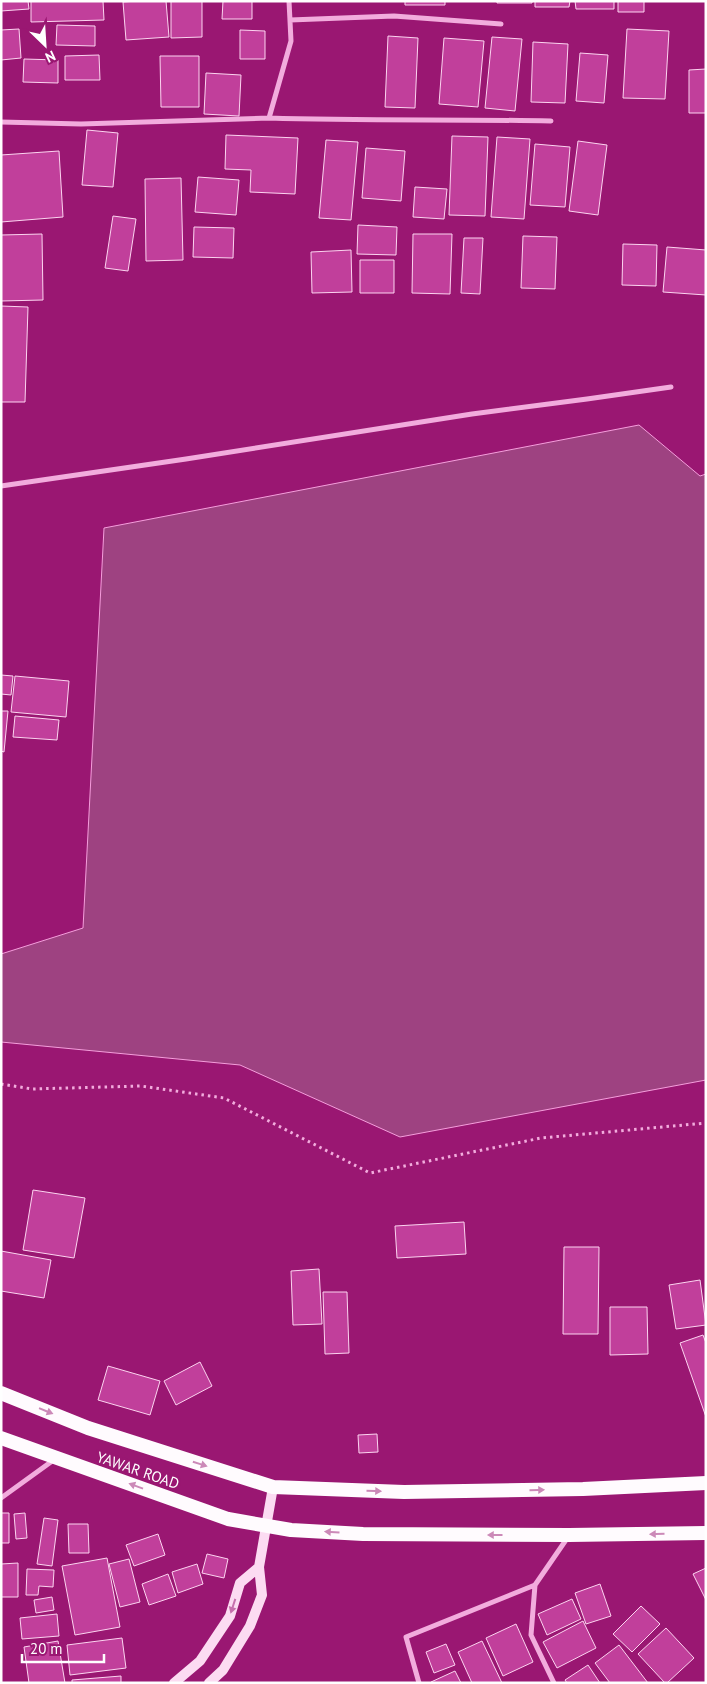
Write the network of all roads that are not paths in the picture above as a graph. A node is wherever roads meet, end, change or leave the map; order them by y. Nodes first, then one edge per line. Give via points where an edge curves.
1 (288, 1) edge
2 (290, 20) junction
3 (501, 24) dead end
4 (268, 118) junction
5 (551, 121) dead end
6 (1, 122) edge
7 (672, 386) dead end
8 (1, 486) edge
9 (1, 1393) edge
10 (1, 1438) edge
11 (55, 1458) junction
12 (706, 1483) edge
13 (273, 1487) junction
14 (1, 1498) edge
15 (266, 1526) junction
16 (706, 1533) edge
17 (569, 1535) junction
18 (259, 1567) junction
19 (535, 1586) junction
20 (174, 1683) edge
21 (209, 1683) edge
22 (419, 1683) edge
23 (554, 1683) edge

1 - 2 street
2 - 3 street via 394,16
2 - 4 street via 291,41
4 - 5 street
4 - 6 street via 81,124
7 - 8 street
9 -> 13 highway via 88,1428
10 - 11 highway, YAWAR ROAD
11 - 14 street
15 -> 11 highway, YAWAR ROAD via 228,1519
13 -> 12 highway via 404,1492
13 - 15 main road
17 -> 15 highway, YAWAR ROAD via 363,1534
15 - 18 main road
16 -> 17 highway, YAWAR ROAD
17 - 19 street
18 -> 20 main road via 240,1583 230,1616 200,1661
18 - 21 main road via 262,1595 250,1626 223,1670
19 - 22 street via 406,1637
19 - 23 street via 531,1635

